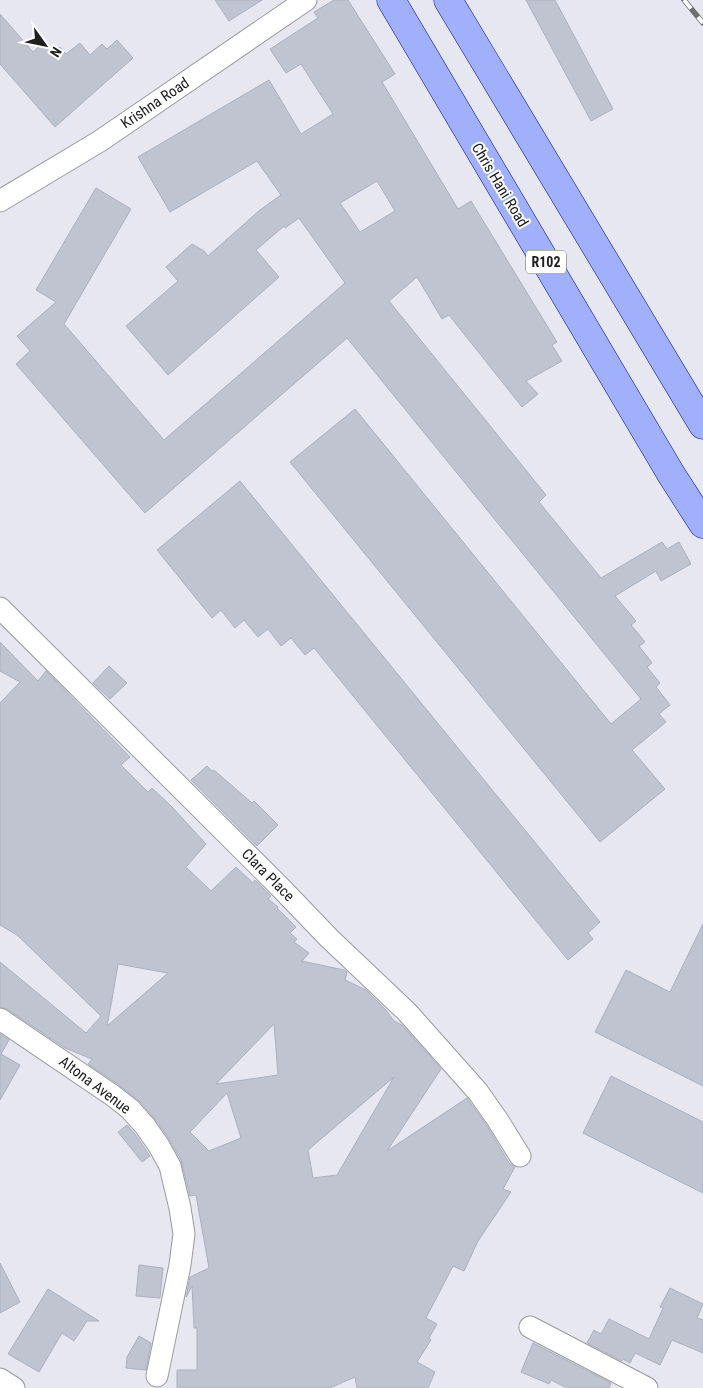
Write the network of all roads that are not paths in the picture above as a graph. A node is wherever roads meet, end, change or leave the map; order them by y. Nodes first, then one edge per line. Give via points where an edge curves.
1 (306, 0) edge
2 (391, 0) edge
3 (448, 0) edge
4 (0, 201) edge
5 (703, 425) edge
6 (703, 524) edge
7 (0, 608) edge
8 (0, 1019) edge
9 (520, 1156) dead end
10 (530, 1327) dead end
11 (157, 1376) dead end
12 (0, 1379) edge
13 (14, 1388) edge
14 (647, 1388) edge

1 - 4 street, Krishna Road via 100,141
2 - 6 main road, Chris Hani Road / R102
3 - 5 main road
7 - 9 street, Clara Place via 407,1012 478,1092
8 - 11 street, Altona Avenue via 130,1109 150,1132 170,1166 184,1234
10 - 14 street
12 - 13 street

